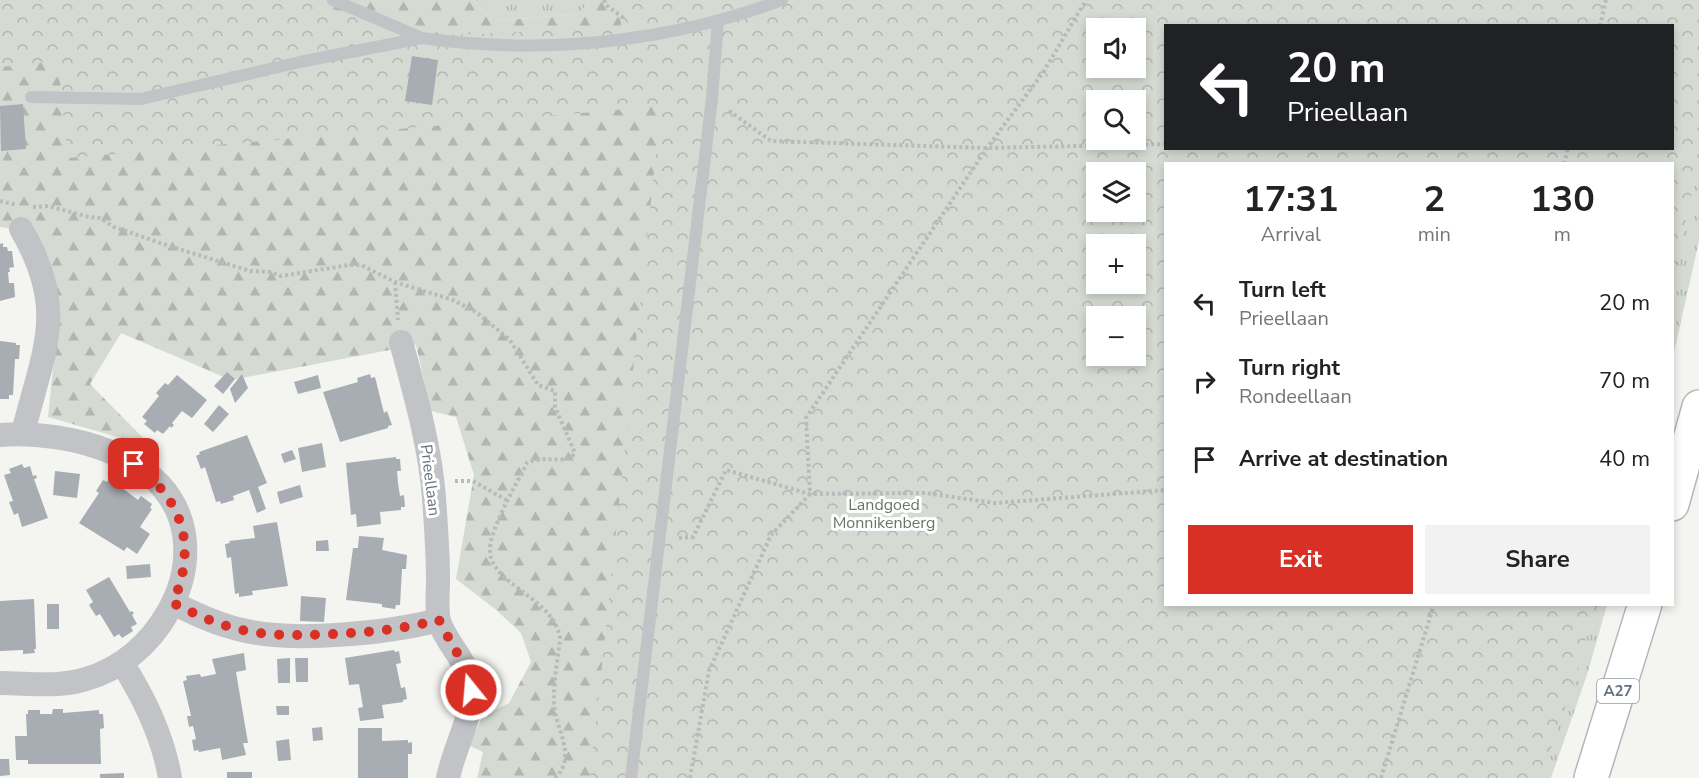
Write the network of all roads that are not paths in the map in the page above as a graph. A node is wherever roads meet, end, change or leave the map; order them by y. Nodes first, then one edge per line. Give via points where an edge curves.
1 (333, 0) edge
2 (782, 0) edge
3 (718, 22) junction
4 (422, 38) junction
5 (31, 97) dead end
6 (20, 218) road end
7 (401, 342) road end
8 (1699, 407) edge
9 (11, 434) edge
10 (1674, 497) edge
11 (173, 603) junction
12 (1644, 606) edge
13 (439, 620) junction
14 (122, 663) junction
15 (0, 684) edge
16 (170, 778) edge
17 (448, 778) edge
18 (631, 778) edge
19 (1591, 778) edge

1 - 4 lane
2 - 3 lane
3 - 4 lane via 628,39 547,47 469,45
3 - 18 lane
4 - 5 lane via 141,99
6 - 9 street via 45,284 50,325 46,347
7 - 13 street, Prieellaan via 433,482
8 - 10 highway
9 - 11 street via 50,436 93,445 134,464 160,485 178,516 185,544 185,566
11 - 13 street via 243,631 282,635 344,634
11 - 14 street via 148,642
12 - 19 highway, A27
13 - 17 street, Prieellaan via 465,665 471,690 470,710
14 - 15 street via 74,682
14 - 16 street via 153,718

